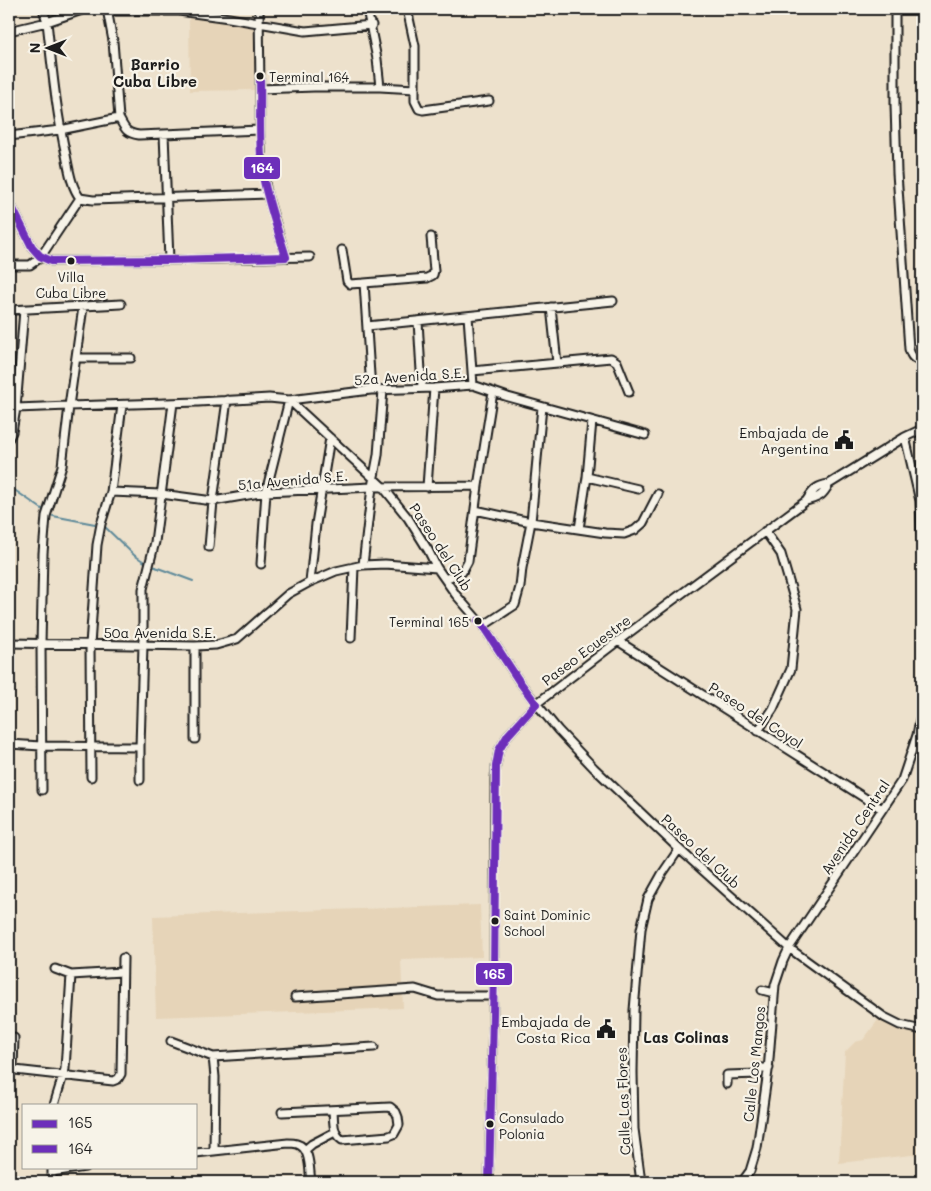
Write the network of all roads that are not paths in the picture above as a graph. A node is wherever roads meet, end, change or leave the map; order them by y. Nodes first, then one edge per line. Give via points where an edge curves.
1 (43, 9) edge
2 (85, 9) edge
3 (259, 9) edge
4 (368, 9) edge
5 (407, 9) edge
6 (895, 9) edge
7 (107, 10) edge
8 (46, 22) junction
9 (258, 24) junction
10 (372, 25) junction
11 (9, 31) edge
12 (380, 87) junction
13 (260, 89) junction
14 (415, 89) junction
15 (489, 100) dead end
16 (119, 118) junction
17 (60, 130) junction
18 (260, 130) junction
19 (164, 134) junction
20 (9, 136) edge
21 (267, 194) junction
22 (166, 197) junction
23 (80, 198) junction
24 (9, 201) edge
25 (431, 237) dead end
26 (342, 250) dead end
27 (40, 256) junction
28 (286, 257) junction
29 (310, 257) dead end
30 (169, 260) junction
31 (9, 265) edge
32 (364, 283) junction
33 (613, 301) dead end
34 (121, 304) dead end
35 (83, 306) junction
36 (551, 307) junction
37 (9, 310) edge
38 (24, 310) junction
39 (468, 316) junction
40 (418, 321) junction
41 (367, 326) junction
42 (76, 358) junction
43 (131, 358) dead end
44 (922, 360) edge
45 (558, 363) junction
46 (472, 370) junction
47 (473, 384) junction
48 (422, 388) junction
49 (434, 388) junction
50 (371, 390) junction
51 (384, 390) junction
52 (493, 392) junction
53 (629, 392) dead end
54 (227, 400) junction
55 (289, 400) junction
56 (174, 403) junction
57 (122, 405) junction
58 (69, 406) junction
59 (542, 407) junction
60 (16, 408) junction
61 (592, 421) junction
62 (922, 429) edge
63 (645, 435) dead end
64 (905, 437) junction
65 (9, 438) edge
66 (330, 438) junction
67 (374, 477) junction
68 (587, 477) junction
69 (478, 486) junction
70 (372, 487) junction
71 (383, 487) junction
72 (427, 487) junction
73 (322, 489) junction
74 (638, 489) dead end
75 (110, 492) junction
76 (266, 492) junction
77 (161, 494) junction
78 (658, 494) dead end
79 (213, 501) junction
80 (475, 510) junction
81 (531, 522) junction
82 (579, 529) junction
83 (765, 531) junction
84 (209, 547) dead end
85 (922, 555) edge
86 (261, 564) dead end
87 (364, 565) junction
88 (354, 567) junction
89 (437, 568) junction
90 (445, 579) junction
91 (310, 582) junction
92 (483, 626) junction
93 (351, 638) dead end
94 (618, 641) junction
95 (9, 643) edge
96 (41, 644) junction
97 (90, 644) junction
98 (143, 645) junction
99 (195, 646) junction
100 (536, 704) junction
101 (922, 710) edge
102 (758, 730) junction
103 (195, 739) dead end
104 (9, 744) edge
105 (41, 746) junction
106 (91, 747) junction
107 (140, 747) junction
108 (90, 777) dead end
109 (140, 780) dead end
110 (42, 790) dead end
111 (882, 809) junction
112 (679, 849) junction
113 (789, 948) junction
114 (123, 958) dead end
115 (55, 969) dead end
116 (122, 972) junction
117 (71, 975) junction
118 (762, 990) dead end
119 (774, 993) junction
120 (295, 996) dead end
121 (493, 996) junction
122 (922, 1030) edge
123 (14, 1038) dead end
124 (171, 1041) dead end
125 (374, 1047) dead end
126 (213, 1057) junction
127 (769, 1068) junction
128 (64, 1076) junction
129 (728, 1084) dead end
130 (54, 1104) edge
131 (333, 1110) junction
132 (282, 1112) dead end
133 (335, 1132) junction
134 (214, 1150) junction
135 (305, 1150) junction
136 (198, 1153) edge
137 (68, 1168) edge
138 (52, 1169) edge
139 (52, 1182) edge
140 (311, 1182) edge
141 (489, 1182) edge
142 (641, 1182) edge
143 (742, 1182) edge

1 - 8 street
2 - 8 street
3 - 9 street
4 - 10 street
5 - 14 street via 415,46
6 - 44 street via 897,173 909,349 912,357
7 - 9 street via 179,11
7 - 16 street via 113,41
8 - 11 street
8 - 17 street
9 - 10 street via 305,31
9 - 13 street
10 - 12 street
12 - 13 street
12 - 14 street
13 - 18 street
14 - 15 street via 415,101 423,110
16 - 17 street
16 - 19 street via 129,133
17 - 20 street
17 - 23 street via 72,181
18 - 19 street
18 - 21 street
19 - 22 street
21 - 22 street
21 - 28 street
22 - 23 street
22 - 30 street
23 - 27 street
24 - 27 street
25 - 32 street via 433,274 427,278
26 - 32 street via 347,281 350,284
27 - 30 street via 51,261 71,262
27 - 31 street via 30,265
28 - 29 street
28 - 30 street
32 - 41 street
33 - 36 street
34 - 35 street
35 - 38 street
35 - 42 street
36 - 39 street
36 - 45 street
37 - 38 street
38 - 60 street
39 - 40 street
39 - 46 street
40 - 41 street
40 - 48 street
41 - 50 street
42 - 43 street
42 - 58 street
45 - 46 street
45 - 53 street via 611,358 617,362
46 - 47 street
47 - 49 street, 52a Avenida S.E.
47 - 52 street, 52a Avenida S.E.
48 - 49 street, 52a Avenida S.E.
48 - 51 street, 52a Avenida S.E.
49 - 72 street
50 - 51 street, 52a Avenida S.E.
50 - 55 street, 52a Avenida S.E.
51 - 67 street
52 - 59 street, 52a Avenida S.E.
52 - 69 street
54 - 55 street
54 - 56 street
54 - 79 street
55 - 66 street, Paseo del Club
55 - 76 street
56 - 57 street
56 - 77 street
57 - 58 street
57 - 75 street
58 - 60 street
58 - 96 street via 62,466 46,516
59 - 61 street, 52a Avenida S.E.
59 - 81 street
60 - 65 street
61 - 63 street, 52a Avenida S.E.
61 - 68 street
62 - 64 street, Paseo Ecuestre
64 - 83 street, Paseo Ecuestre via 829,484 816,488 806,501
64 - 85 street via 920,501
66 - 67 street, Paseo del Club
66 - 73 street
67 - 70 street
67 - 71 street, Paseo del Club
68 - 74 street
68 - 82 street
69 - 72 street, 51a Avenida S.E.
69 - 80 street
70 - 71 street, 51a Avenida S.E.
70 - 73 street, 51a Avenida S.E.
70 - 87 street
71 - 72 street, 51a Avenida S.E.
71 - 89 street, Paseo del Club via 408,518
73 - 76 street, 51a Avenida S.E.
73 - 91 street
75 - 77 street, 51a Avenida S.E.
75 - 97 street via 97,545
76 - 79 street, 51a Avenida S.E.
76 - 86 street
77 - 79 street, 51a Avenida S.E.
77 - 98 street via 155,542 143,589
78 - 82 street via 643,523 635,530 624,534
79 - 84 street
80 - 81 street
80 - 90 street via 468,561 462,572
81 - 82 street
81 - 92 street via 515,605
83 - 94 street, Paseo Ecuestre
83 - 102 street via 781,554 797,609 791,668
87 - 88 street, 50a Avenida S.E.
87 - 89 street, 50a Avenida S.E.
88 - 91 street, 50a Avenida S.E.
88 - 93 street
89 - 90 street, Paseo del Club
90 - 92 street, Paseo del Club
91 - 99 street, 50a Avenida S.E. via 288,594 236,639 216,645
92 - 100 street, Paseo del Club
94 - 100 street, Paseo Ecuestre
94 - 102 street, Paseo del Coyol
95 - 96 street, 50a Avenida S.E.
96 - 97 street, 50a Avenida S.E.
96 - 105 street
97 - 98 street, 50a Avenida S.E.
97 - 106 street
98 - 99 street, 50a Avenida S.E.
98 - 107 street
99 - 103 street
100 - 112 street, Paseo del Club via 594,768
100 - 121 street, Paseo Ecuestre via 508,735 499,750 496,766
101 - 111 street, Avenida Central via 902,780
102 - 111 street, Paseo del Coyol
104 - 105 street
105 - 106 street
105 - 110 street
106 - 107 street
106 - 108 street
107 - 109 street
111 - 113 street, Avenida Central
112 - 113 street, Paseo del Club
112 - 142 street, Calle Las Flores via 648,899 641,929 633,1072 634,1129
113 - 119 street, Calle Los Mangos
113 - 122 street, Paseo del Club via 884,1017
114 - 116 street
115 - 117 street
116 - 117 street
116 - 128 street via 121,1074 113,1081
117 - 128 street
118 - 119 street
119 - 127 street, Calle Los Mangos
120 - 121 street via 415,989 438,996
121 - 141 street, Paseo Ecuestre
123 - 128 street via 12,1068
124 - 126 street
125 - 126 street
126 - 134 street
127 - 129 street via 759,1068 759,1074 728,1075
127 - 143 street, Calle Los Mangos via 756,1148 750,1171
128 - 130 street
131 - 132 street
131 - 133 street
131 - 133 street via 390,1107 396,1112 399,1125 389,1136 347,1140 339,1138
133 - 135 street
134 - 135 street via 288,1143 297,1144
134 - 136 street
135 - 140 street
137 - 138 street
138 - 139 street

